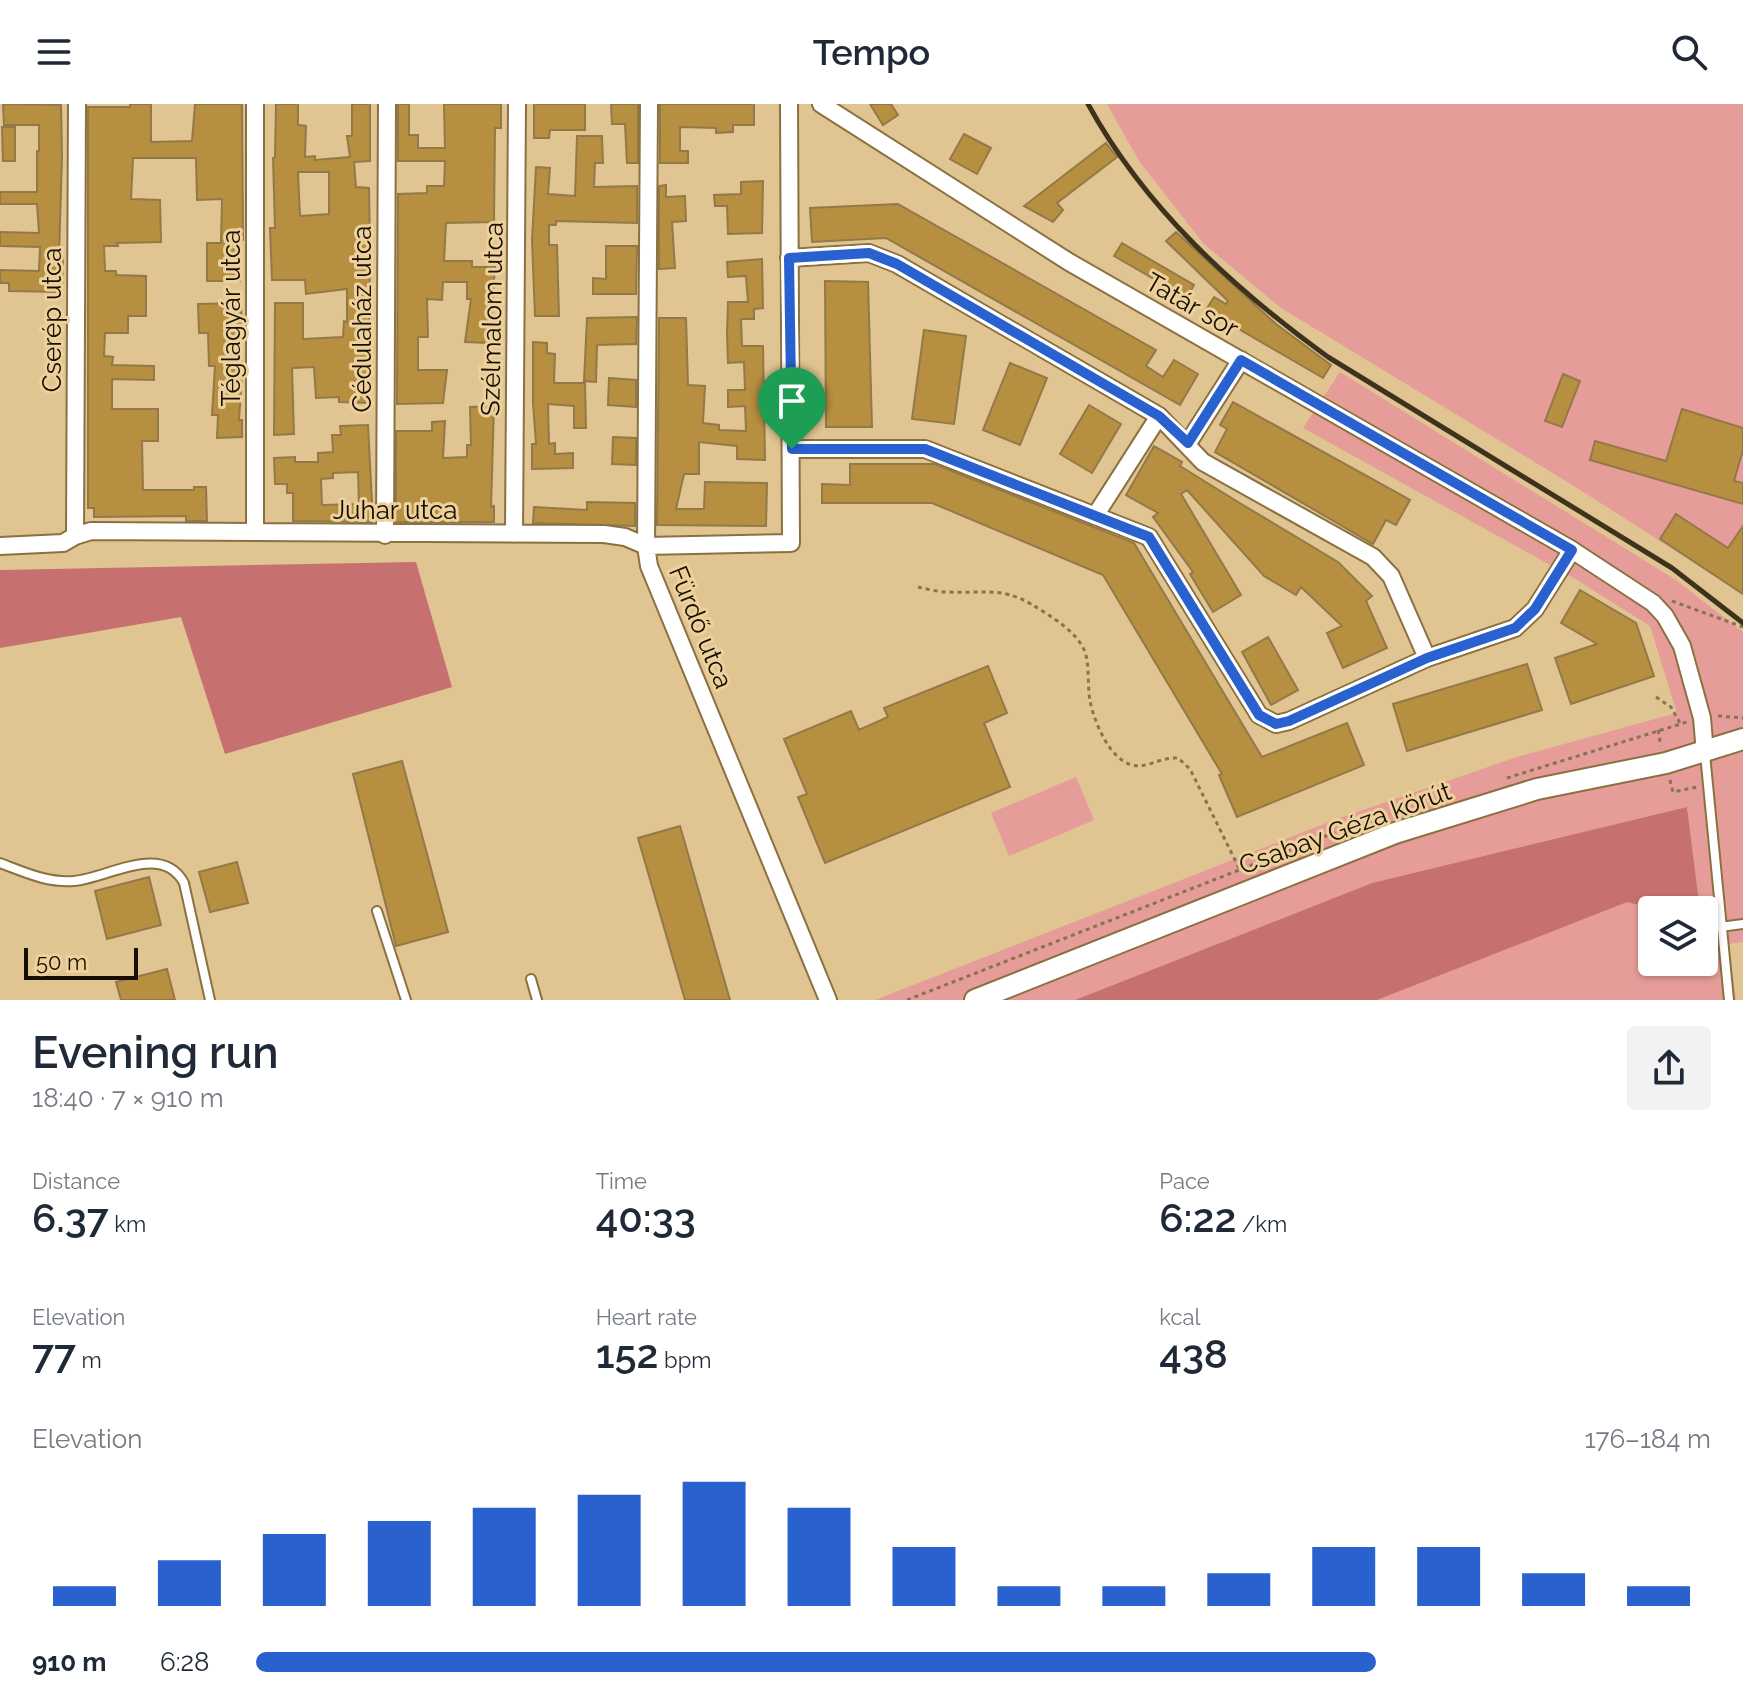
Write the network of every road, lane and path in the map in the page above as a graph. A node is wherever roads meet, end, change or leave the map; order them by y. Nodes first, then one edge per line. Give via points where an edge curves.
1 (77, 104) edge
2 (255, 104) edge
3 (387, 104) edge
4 (517, 104) edge
5 (649, 104) edge
6 (789, 104) edge
7 (821, 104) edge
8 (789, 258) junction
9 (1241, 360) junction
10 (1159, 416) junction
11 (1188, 443) junction
12 (792, 449) junction
13 (1095, 516) junction
14 (255, 531) junction
15 (514, 534) junction
16 (385, 535) junction
17 (75, 536) junction
18 (0, 546) edge
19 (646, 546) junction
20 (1572, 550) junction
21 (918, 587) dead end
22 (1664, 599) dead end
23 (1743, 627) edge
24 (1427, 658) junction
25 (1656, 697) dead end
26 (1702, 718) junction
27 (1743, 718) edge
28 (1680, 723) dead end
29 (1743, 739) edge
30 (1705, 753) junction
31 (0, 863) edge
32 (1240, 870) dead end
33 (377, 911) dead end
34 (1743, 924) edge
35 (1720, 927) junction
36 (531, 979) dead end
37 (210, 1000) edge
38 (406, 1000) edge
39 (537, 1000) edge
40 (828, 1000) edge
41 (975, 1000) edge
42 (1729, 1000) edge

1 - 17 street, Cserép utca
2 - 14 street, Téglagyár utca
3 - 16 street, Cédulaház utca
4 - 15 street, Szélmalom utca
5 - 19 street, Fürdő utca
6 - 8 street
7 - 9 street, Tatár sor via 1069,262
8 - 10 street via 869,253 897,264
8 - 12 street
9 - 11 street
9 - 20 street, Tatár sor
10 - 11 street
10 - 13 street
11 - 24 street via 1203,462 1383,565
12 - 13 street via 925,449
12 - 19 street, Juhar utca via 791,543
13 - 24 street via 1149,537 1259,715 1276,724
14 - 16 street, Juhar utca
14 - 17 street, Juhar utca via 91,531
15 - 16 street, Juhar utca
15 - 19 street, Juhar utca via 604,534
17 - 18 street, Juhar utca via 63,543
19 - 40 street, Fürdő utca via 649,566
20 - 24 street via 1535,609 1515,628
20 - 26 street, Tatár sor via 1665,616 1682,646
21 - 32 path via 1001,591 1029,603 1078,639 1085,653 1090,703 1104,739 1131,765 1178,758 1190,769
22 - 23 path
25 - 28 path via 1671,707
26 - 27 path
26 - 30 street, Tatár sor
29 - 30 street, Csabay Géza körút
30 - 35 lane
30 - 41 street, Csabay Géza körút via 1537,789 1395,833
31 - 37 lane via 54,881 76,881 151,862 172,869 184,883
33 - 38 lane
34 - 35 lane
35 - 42 lane
36 - 39 lane

